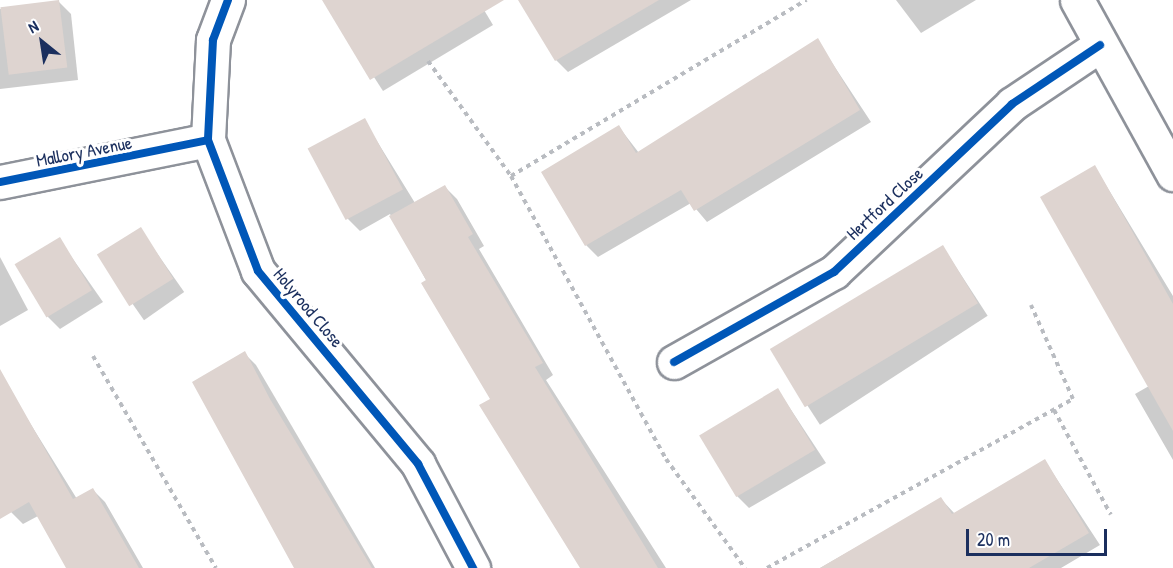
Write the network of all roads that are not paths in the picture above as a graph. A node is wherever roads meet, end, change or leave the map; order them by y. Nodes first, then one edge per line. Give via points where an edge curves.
1 (228, 0) edge
2 (1077, 0) edge
3 (1100, 45) junction
4 (208, 140) junction
5 (1173, 174) edge
6 (0, 182) edge
7 (674, 362) dead end
8 (473, 568) edge

1 - 4 street, Holyrood Close via 213,40
2 - 3 street
3 - 5 street
3 - 7 street, Hertford Close via 1012,105 834,272
4 - 6 street, Mallory Avenue
4 - 8 street, Holyrood Close via 258,271 418,464

